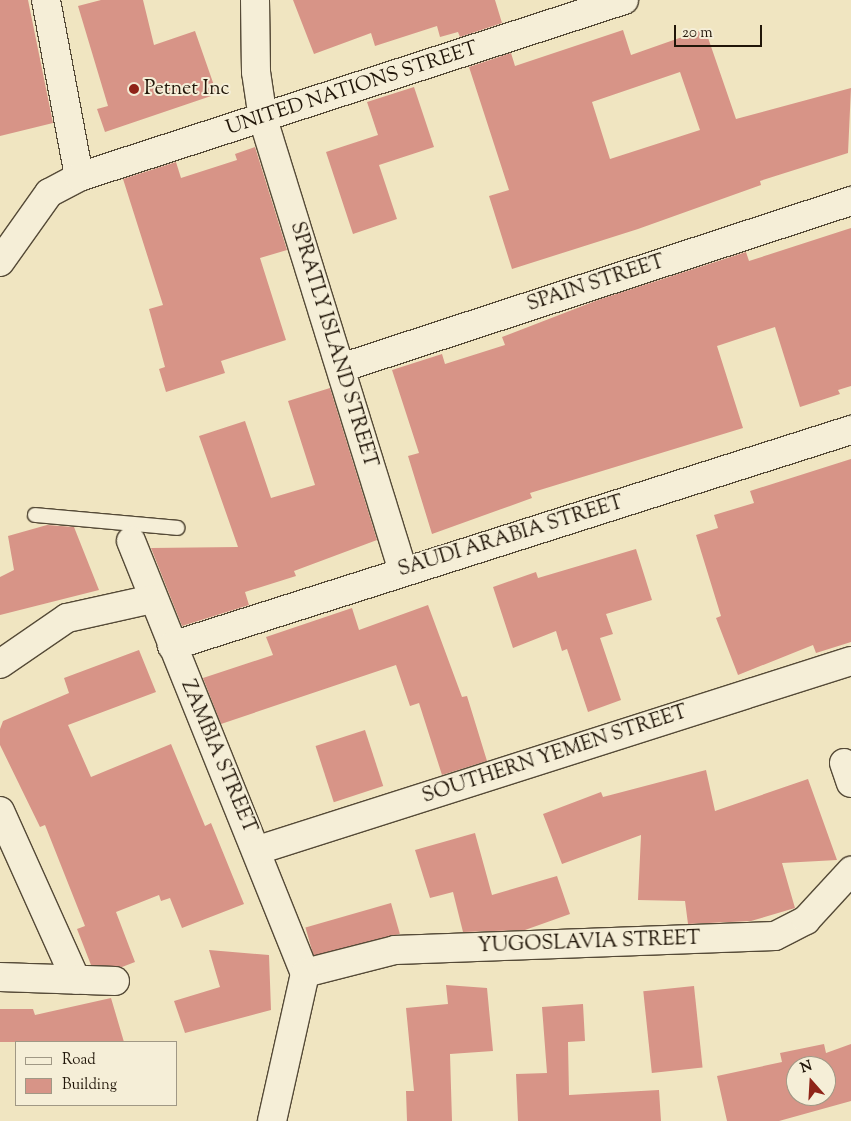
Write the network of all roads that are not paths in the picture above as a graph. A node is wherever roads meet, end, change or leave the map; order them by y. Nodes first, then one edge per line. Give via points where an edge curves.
1 (46, 0) edge
2 (255, 0) edge
3 (624, 0) edge
4 (263, 119) junction
5 (79, 177) junction
6 (851, 201) edge
7 (0, 262) edge
8 (341, 368) junction
9 (851, 430) edge
10 (35, 515) dead end
11 (177, 528) dead end
12 (128, 532) junction
13 (403, 571) junction
14 (153, 599) junction
15 (172, 646) junction
16 (851, 661) edge
17 (0, 664) edge
18 (0, 811) edge
19 (258, 850) junction
20 (851, 871) edge
21 (305, 973) junction
22 (0, 977) edge
23 (76, 980) junction
24 (115, 981) dead end
25 (272, 1121) edge

1 - 5 street
2 - 4 street, SPRATLY ISLAND STREET via 256,72
3 - 4 street, UNITED NATIONS STREET
4 - 5 street, UNITED NATIONS STREET
4 - 8 street, SPRATLY ISLAND STREET
5 - 7 street, UNITED NATIONS STREET via 50,193
6 - 8 street, SPAIN STREET
8 - 13 street, SPRATLY ISLAND STREET
9 - 13 street, SAUDI ARABIA STREET
10 - 12 lane
11 - 12 lane
12 - 14 street, ZAMBIA STREET
13 - 15 street, SAUDI ARABIA STREET
14 - 15 street, ZAMBIA STREET
14 - 17 street via 67,618
15 - 19 street, ZAMBIA STREET
16 - 19 street, SOUTHERN YEMEN STREET
18 - 23 street
19 - 21 street, ZAMBIA STREET
20 - 21 street, YUGOSLAVIA STREET via 806,920 775,936 395,950
21 - 25 street
22 - 23 street
23 - 24 street

